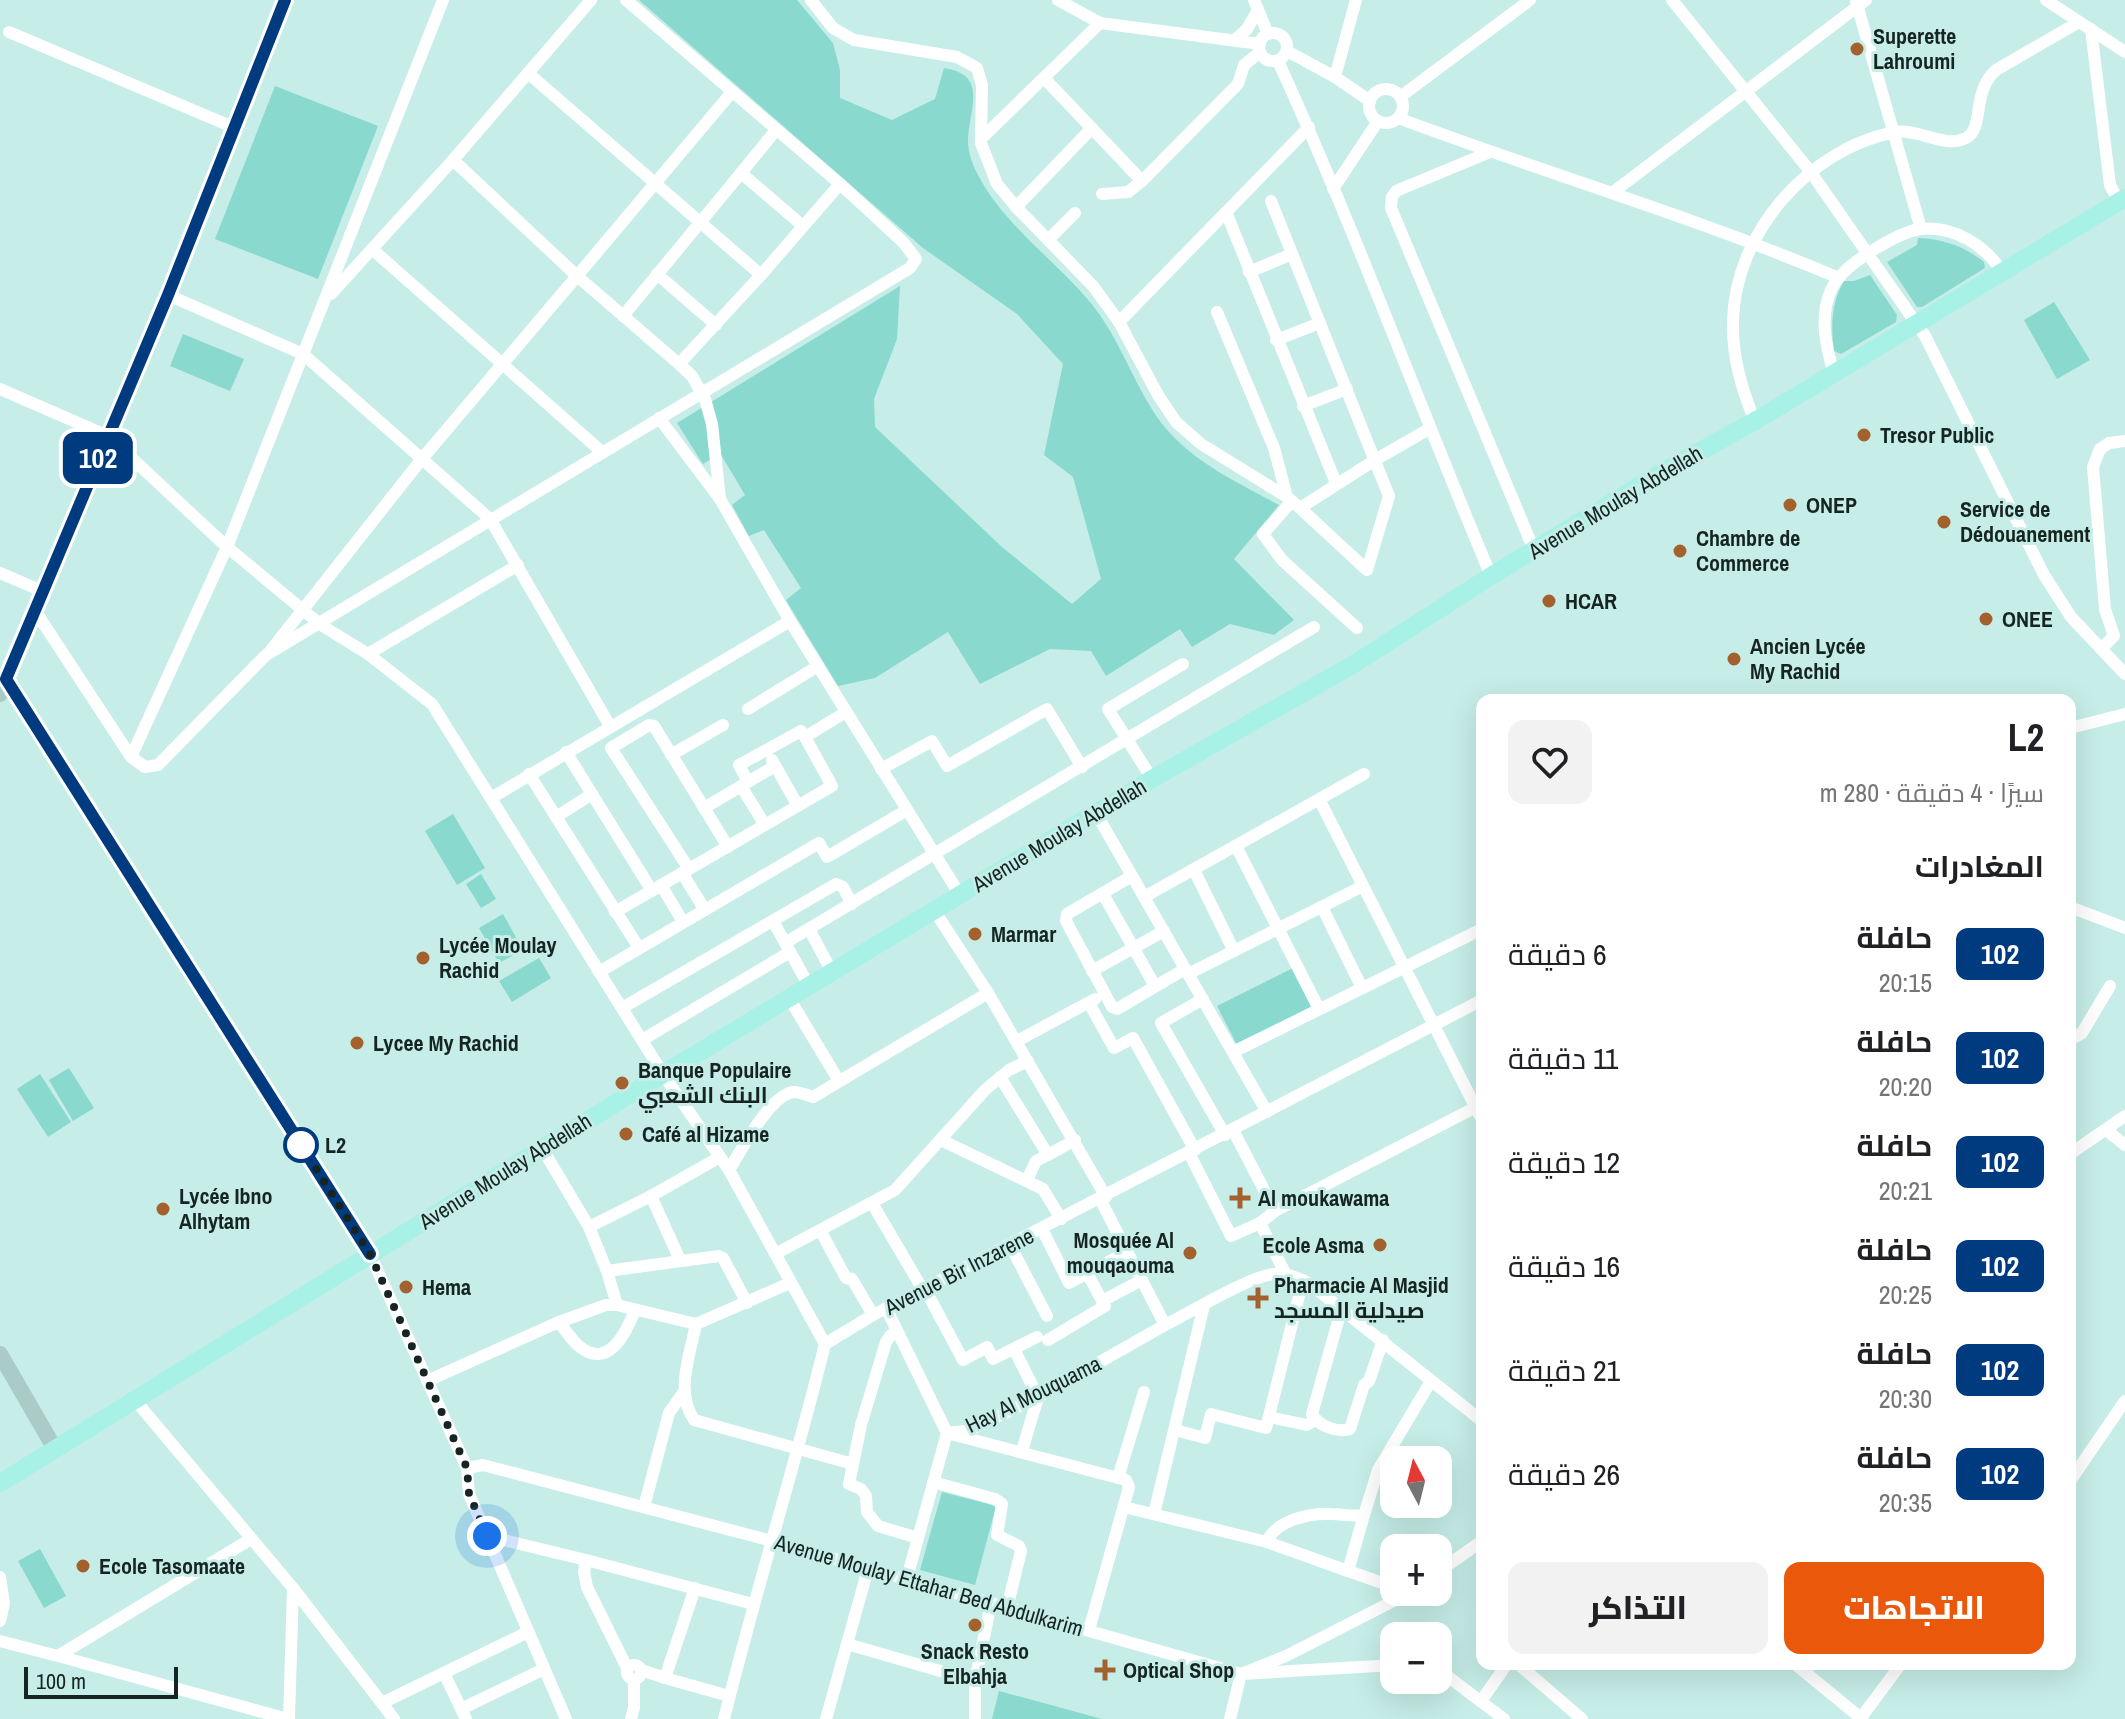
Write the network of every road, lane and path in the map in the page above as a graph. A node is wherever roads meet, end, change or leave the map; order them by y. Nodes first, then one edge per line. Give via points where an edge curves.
1 (285, 0) edge
2 (443, 0) edge
3 (591, 0) edge
4 (626, 0) edge
5 (811, 0) edge
6 (1058, 0) edge
7 (1356, 0) edge
8 (1530, 0) edge
9 (1672, 0) edge
10 (2046, 0) edge
11 (1860, 2) edge
12 (1256, 5) edge
13 (1100, 23) junction
14 (2085, 26) junction
15 (9, 32) dead end
16 (1233, 39) junction
17 (1263, 43) junction
18 (2125, 52) edge
19 (1283, 56) junction
20 (1244, 65) junction
21 (528, 73) junction
22 (1335, 77) junction
23 (1044, 78) junction
24 (732, 92) junction
25 (1747, 93) junction
26 (1400, 97) junction
27 (1370, 101) junction
28 (1398, 118) junction
29 (1378, 121) junction
30 (1309, 127) junction
31 (235, 128) junction
32 (1092, 128) junction
33 (776, 130) junction
34 (1895, 132) junction
35 (982, 138) junction
36 (1490, 152) junction
37 (453, 160) junction
38 (1810, 171) junction
39 (741, 173) junction
40 (1142, 181) junction
41 (655, 183) junction
42 (840, 184) junction
43 (1333, 189) junction
44 (1612, 193) junction
45 (1102, 194) dead end
46 (2122, 200) edge
47 (1271, 201) dead end
48 (1016, 207) junction
49 (1226, 212) junction
50 (1075, 213) dead end
51 (701, 222) junction
52 (803, 226) junction
53 (1921, 229) junction
54 (1048, 240) junction
55 (1754, 242) junction
56 (372, 249) junction
57 (1292, 254) junction
58 (1868, 254) junction
59 (1249, 272) junction
60 (2003, 273) junction
61 (657, 274) junction
62 (761, 275) junction
63 (577, 276) junction
64 (1839, 278) junction
65 (168, 295) junction
66 (326, 299) junction
67 (1217, 312) dead end
68 (623, 316) junction
69 (1119, 322) junction
70 (1320, 323) junction
71 (1917, 324) junction
72 (716, 325) junction
73 (1276, 340) junction
74 (303, 354) junction
75 (679, 364) junction
76 (502, 365) junction
77 (1834, 374) junction
78 (0, 389) edge
79 (1347, 389) junction
80 (703, 391) junction
81 (1303, 406) junction
82 (659, 418) junction
83 (1755, 421) junction
84 (1429, 429) junction
85 (108, 436) junction
86 (2125, 441) edge
87 (602, 452) junction
88 (421, 460) junction
89 (1375, 460) junction
90 (1336, 483) junction
91 (720, 499) junction
92 (1293, 502) junction
93 (490, 519) junction
94 (227, 547) junction
95 (1534, 550) junction
96 (518, 565) junction
97 (0, 573) edge
98 (1491, 576) junction
99 (42, 591) junction
100 (34, 609) junction
101 (302, 610) junction
102 (790, 621) junction
103 (321, 625) junction
104 (1314, 627) dead end
105 (1357, 628) dead end
106 (2119, 640) edge
107 (2101, 649) junction
108 (368, 654) junction
109 (266, 655) junction
110 (1183, 664) dead end
111 (818, 666) junction
112 (2125, 674) edge
113 (3, 686) edge
114 (748, 709) dead end
115 (846, 712) junction
116 (2125, 714) edge
117 (723, 725) dead end
118 (2076, 726) edge
119 (606, 729) junction
120 (805, 737) junction
121 (1128, 740) junction
122 (611, 748) junction
123 (766, 750) junction
124 (566, 752) junction
125 (671, 755) junction
126 (131, 757) junction
127 (775, 766) junction
128 (1082, 767) junction
129 (881, 769) junction
130 (529, 774) junction
131 (1364, 774) dead end
132 (1152, 779) junction
133 (744, 784) junction
134 (592, 794) junction
135 (491, 798) junction
136 (1319, 799) junction
137 (798, 806) junction
138 (704, 808) junction
139 (907, 810) junction
140 (1096, 813) junction
141 (556, 817) junction
142 (765, 825) junction
143 (1236, 846) junction
144 (728, 847) junction
145 (936, 855) junction
146 (1194, 870) junction
147 (686, 871) junction
148 (1132, 876) junction
149 (1363, 886) junction
150 (657, 888) junction
151 (1103, 894) junction
152 (960, 895) junction
153 (1144, 897) junction
154 (852, 904) junction
155 (1322, 907) junction
156 (2076, 909) edge
157 (705, 910) junction
158 (934, 910) junction
159 (615, 912) junction
160 (773, 921) junction
161 (683, 922) junction
162 (1279, 928) junction
163 (2125, 928) edge
164 (809, 929) junction
165 (1164, 931) junction
166 (1476, 932) edge
167 (639, 948) junction
168 (788, 948) junction
169 (1134, 948) junction
170 (1234, 951) junction
171 (1403, 968) junction
172 (1092, 971) junction
173 (599, 972) junction
174 (832, 972) junction
175 (1187, 972) junction
176 (809, 986) junction
177 (1155, 986) junction
178 (2110, 986) dead end
179 (1362, 988) junction
180 (988, 993) junction
181 (1105, 994) junction
182 (789, 998) junction
183 (1203, 999) junction
184 (1089, 1003) junction
185 (1476, 1003) edge
186 (622, 1008) junction
187 (1319, 1009) junction
188 (1432, 1026) junction
189 (2076, 1036) edge
190 (642, 1040) junction
191 (1017, 1041) junction
192 (1233, 1052) junction
193 (1028, 1061) junction
194 (663, 1074) junction
195 (1000, 1077) junction
196 (839, 1081) junction
197 (1476, 1103) edge
198 (1476, 1107) edge
199 (1267, 1112) junction
200 (2125, 1116) edge
201 (2106, 1130) junction
202 (1229, 1132) junction
203 (941, 1140) junction
204 (1075, 1140) junction
205 (2125, 1145) edge
206 (2076, 1146) edge
207 (542, 1148) junction
208 (1192, 1152) junction
209 (1048, 1155) junction
210 (720, 1157) junction
211 (729, 1170) junction
212 (1027, 1180) junction
213 (651, 1196) junction
214 (1103, 1198) junction
215 (872, 1203) junction
216 (1275, 1211) junction
217 (1061, 1219) junction
218 (1260, 1223) junction
219 (589, 1227) junction
220 (1042, 1229) junction
221 (820, 1230) junction
222 (1010, 1245) junction
223 (1127, 1252) junction
224 (370, 1254) junction
225 (775, 1254) junction
226 (680, 1260) junction
227 (607, 1271) junction
228 (1087, 1273) junction
229 (1286, 1275) junction
230 (1142, 1280) junction
231 (1303, 1280) junction
232 (790, 1283) junction
233 (924, 1289) junction
234 (1102, 1301) junction
235 (747, 1303) junction
236 (617, 1305) junction
237 (1204, 1305) junction
238 (1342, 1307) junction
239 (886, 1308) junction
240 (635, 1310) junction
241 (873, 1315) junction
242 (1047, 1316) dead end
243 (559, 1322) junction
244 (696, 1324) junction
245 (1165, 1325) junction
246 (897, 1331) junction
247 (1383, 1340) junction
248 (825, 1344) junction
249 (1014, 1349) junction
250 (0, 1354) edge
251 (427, 1381) junction
252 (1431, 1381) junction
253 (1144, 1392) dead end
254 (683, 1393) junction
255 (1038, 1397) junction
256 (135, 1400) junction
257 (2125, 1401) edge
258 (1476, 1416) edge
259 (1269, 1417) junction
260 (1315, 1420) junction
261 (1175, 1430) junction
262 (947, 1433) junction
263 (55, 1449) junction
264 (799, 1450) junction
265 (1022, 1451) junction
266 (853, 1464) junction
267 (467, 1468) junction
268 (2076, 1472) edge
269 (1118, 1478) junction
270 (933, 1482) junction
271 (0, 1483) edge
272 (644, 1507) junction
273 (1124, 1507) junction
274 (1154, 1514) junction
275 (1364, 1515) junction
276 (487, 1536) junction
277 (918, 1538) junction
278 (251, 1539) junction
279 (772, 1541) junction
280 (1267, 1542) junction
281 (1476, 1545) edge
282 (586, 1560) junction
283 (1452, 1562) edge
284 (868, 1569) junction
285 (1348, 1571) junction
286 (0, 1577) edge
287 (907, 1578) junction
288 (1380, 1582) edge
289 (293, 1588) junction
290 (695, 1588) junction
291 (991, 1603) junction
292 (753, 1604) junction
293 (1383, 1606) edge
294 (1007, 1608) junction
295 (0, 1621) edge
296 (1089, 1630) junction
297 (528, 1632) junction
298 (0, 1641) edge
299 (847, 1644) junction
300 (58, 1656) junction
301 (1380, 1666) edge
302 (544, 1669) junction
303 (1503, 1670) edge
304 (1525, 1670) edge
305 (1802, 1670) edge
306 (1897, 1670) edge
307 (634, 1672) junction
308 (444, 1673) junction
309 (1241, 1674) junction
310 (665, 1678) junction
311 (1452, 1679) edge
312 (975, 1681) junction
313 (729, 1696) junction
314 (1481, 1701) junction
315 (382, 1703) junction
316 (464, 1714) edge
317 (288, 1719) edge
318 (394, 1719) edge
319 (566, 1719) edge
320 (631, 1719) edge
321 (724, 1719) edge
322 (826, 1719) edge
323 (975, 1719) edge
324 (1230, 1719) edge
325 (1504, 1719) edge
326 (1582, 1719) edge
327 (1861, 1719) edge

1 - 31 street
2 - 66 street
3 - 21 street
4 - 24 street
5 - 35 street via 833,28 854,40 972,63 982,85
6 - 13 street
7 - 22 street
8 - 26 street
9 - 25 street
10 - 14 street
11 - 25 street
11 - 34 street
12 - 16 street via 1247,29
12 - 17 street
13 - 16 street
13 - 23 street
14 - 18 street
14 - 34 street via 1986,78 1976,128 1964,139
14 - 46 street via 2110,185
15 - 31 street
16 - 17 street
16 - 20 street
17 - 19 street via 1265,59
17 - 19 street via 1277,34 1285,39
17 - 20 street
19 - 22 street
19 - 30 street
20 - 40 street via 1238,84
21 - 37 street
21 - 41 street
22 - 27 street
23 - 32 street
23 - 35 street
24 - 33 street
24 - 41 street
25 - 38 street
25 - 44 street
26 - 27 street via 1381,90
26 - 28 street via 1403,108
27 - 29 street via 1370,112
28 - 29 street
28 - 36 street
29 - 43 street
30 - 43 street
30 - 49 street
31 - 65 street
32 - 40 street
32 - 48 street
33 - 39 street
33 - 42 street
34 - 38 street via 1832,156
34 - 53 street
35 - 48 street via 997,184
36 - 44 street
36 - 95 street via 1396,191 1391,208
37 - 56 street
37 - 63 street
38 - 55 street
38 - 58 street
39 - 51 street
39 - 52 street
40 - 45 street via 1128,192
41 - 51 street
41 - 63 street
42 - 52 street
42 - 80 street via 916,259 910,268
43 - 84 street
44 - 55 street
46 - 60 main road, Avenue Moulay Abdellah
47 - 57 street
48 - 54 street
49 - 59 street
49 - 69 street
50 - 54 street
51 - 61 street
51 - 62 street
52 - 62 street
53 - 58 street
53 - 60 street via 1974,243
54 - 69 street
55 - 64 street
55 - 83 street via 1744,264 1733,321 1741,382
56 - 66 street
56 - 76 street
57 - 59 street
57 - 70 street
58 - 64 street
58 - 71 street
59 - 73 street
60 - 71 main road, Avenue Moulay Abdellah
61 - 68 street
61 - 72 street
62 - 72 street
63 - 68 street
63 - 76 street
64 - 77 street via 1827,301 1824,323
65 - 74 street
65 - 85 street
66 - 74 street
67 - 92 street
68 - 75 street
69 - 92 street via 1176,422 1201,444
70 - 73 street
70 - 79 street
71 - 77 main road, Avenue Moulay Abdellah
71 - 107 street via 2044,575 2071,617
72 - 75 street
73 - 81 street
74 - 88 street
74 - 94 street
75 - 80 street
76 - 87 street
76 - 88 street
77 - 83 main road, Avenue Moulay Abdellah
78 - 85 street
79 - 81 street
79 - 89 street
80 - 82 street
80 - 91 street
81 - 90 street
82 - 87 street
82 - 91 street
83 - 95 main road, Avenue Moulay Abdellah
84 - 89 street
84 - 98 street
85 - 94 street
85 - 99 street
86 - 106 street via 2100,449 2093,467 2105,609
87 - 93 street
88 - 93 street
88 - 101 street
89 - 90 street
89 - 92 street via 1389,496 1367,570
90 - 92 street
91 - 102 street
92 - 105 street via 1263,534 1282,560
93 - 96 street
93 - 103 street
94 - 101 street
94 - 126 street
95 - 98 main road, Avenue Moulay Abdellah
96 - 108 street
96 - 119 street
97 - 99 street
98 - 132 main road, Avenue Moulay Abdellah via 1354,664
99 - 100 street
100 - 113 street
100 - 126 street
101 - 103 street
101 - 109 street
102 - 111 street
102 - 119 street
103 - 108 street
103 - 109 street
104 - 121 street
106 - 107 street
107 - 112 street
108 - 135 street via 432,704
109 - 126 street via 158,765 145,767
110 - 121 street via 1108,709
111 - 114 street
111 - 115 street
113 - 224 street
115 - 120 street
115 - 129 street
116 - 118 street
117 - 125 street
119 - 122 street
119 - 124 street
120 - 123 street via 801,731
120 - 137 street via 833,784
121 - 128 street
121 - 132 street
122 - 125 street via 652,725
122 - 147 street
123 - 127 street
123 - 133 street via 739,765
124 - 130 street
124 - 134 street
125 - 138 street
127 - 133 street
127 - 137 street
128 - 129 street via 1047,709 947,766 932,741
128 - 145 street
129 - 139 street
130 - 135 street
130 - 141 street
131 - 136 street
132 - 140 main road, Avenue Moulay Abdellah
133 - 138 street
133 - 142 street
134 - 141 street
134 - 150 street
135 - 173 street
136 - 143 street
136 - 149 street
137 - 142 street
138 - 144 street
139 - 145 street
139 - 157 street via 827,857 819,843
140 - 148 street
140 - 152 main road, Avenue Moulay Abdellah
141 - 159 street
142 - 144 street
143 - 146 street
143 - 162 street
144 - 147 street
145 - 152 street
145 - 154 street
146 - 153 street
146 - 170 street
147 - 150 street
147 - 157 street
148 - 151 street
148 - 153 street
149 - 155 street
149 - 171 street
150 - 159 street
150 - 161 street
151 - 169 street
151 - 172 street via 1067,914
152 - 158 main road, Avenue Moulay Abdellah
153 - 165 street
154 - 160 street via 836,884
154 - 164 street
155 - 162 street
155 - 179 street
156 - 163 street
157 - 161 street
158 - 174 main road, Avenue Moulay Abdellah
158 - 180 street
159 - 167 street
160 - 168 street
160 - 186 street
161 - 167 street
162 - 170 street
162 - 187 street
164 - 168 street
164 - 174 street
165 - 169 street
165 - 175 street
166 - 171 street
167 - 173 street
168 - 176 street
168 - 190 street
169 - 172 street
169 - 177 street
170 - 175 street
171 - 179 street
171 - 188 street
172 - 181 street
173 - 186 street
174 - 176 main road, Avenue Moulay Abdellah
175 - 177 street
175 - 183 street
176 - 182 main road, Avenue Moulay Abdellah
177 - 181 street via 1117,1009
178 - 189 street
179 - 187 street
180 - 191 street
180 - 196 street
181 - 184 street
182 - 194 main road, Avenue Moulay Abdellah
182 - 196 street
183 - 192 street
183 - 202 street via 1161,1023
184 - 191 street
184 - 208 street via 1114,1048 1133,1038
185 - 188 street, Avenue Bir Inzarene
186 - 190 street
187 - 192 street
188 - 197 street
188 - 199 street, Avenue Bir Inzarene
190 - 194 street
191 - 193 street
192 - 199 street
193 - 195 street
193 - 204 street
194 - 207 main road, Avenue Moulay Abdellah
194 - 210 street
195 - 203 street
195 - 209 street
196 - 211 street via 813,1097 784,1095
198 - 216 street
199 - 202 street, Avenue Bir Inzarene
200 - 201 street
201 - 205 street
201 - 206 street
202 - 208 street, Avenue Bir Inzarene
202 - 216 street
203 - 212 street
203 - 215 street via 895,1190
204 - 209 street
204 - 214 street
207 - 219 street
207 - 224 main road, Avenue Moulay Abdellah
208 - 214 street, Avenue Bir Inzarene
208 - 218 street via 1231,1236
209 - 212 street via 1036,1161
210 - 211 street
210 - 213 street
211 - 225 street
212 - 217 street via 1043,1189
213 - 219 street
213 - 226 street
214 - 217 street, Avenue Bir Inzarene
214 - 223 street
215 - 221 street
215 - 233 street
216 - 218 street
217 - 220 street, Avenue Bir Inzarene
218 - 229 street
219 - 227 street
220 - 222 street, Avenue Bir Inzarene
220 - 228 street via 1069,1283
221 - 225 street
221 - 241 street
222 - 233 street, Avenue Bir Inzarene
222 - 242 street
223 - 228 street
223 - 230 street
224 - 251 street
224 - 256 main road, Avenue Moulay Abdellah
225 - 232 street
226 - 227 street
226 - 235 street via 723,1258
227 - 236 street
228 - 234 street
229 - 231 street, Hay Al Mouquama
229 - 237 street, Hay Al Mouquama via 1257,1278
230 - 234 street
230 - 245 street
231 - 238 street, Hay Al Mouquama
231 - 259 street
232 - 235 street
232 - 248 street
233 - 239 street, Avenue Bir Inzarene
233 - 249 street via 963,1360 987,1347 993,1359
234 - 249 street via 1105,1306
235 - 244 street
236 - 240 street
236 - 243 street
237 - 245 street, Hay Al Mouquama
237 - 261 street
238 - 247 street, Hay Al Mouquama
238 - 260 street via 1312,1414
239 - 241 street, Avenue Bir Inzarene
239 - 246 street
240 - 243 street via 622,1339 599,1353 578,1346
240 - 244 street
241 - 248 street, Avenue Bir Inzarene
243 - 251 street
244 - 254 street
245 - 255 street, Hay Al Mouquama
246 - 262 street
246 - 266 street via 886,1342
247 - 252 street, Hay Al Mouquama
247 - 260 street via 1350,1429
248 - 264 street
249 - 255 street
250 - 263 street
251 - 267 street
252 - 258 street, Hay Al Mouquama
252 - 275 street via 1378,1470
253 - 269 street
254 - 264 street via 694,1420
254 - 272 street via 669,1413
255 - 262 street, Hay Al Mouquama via 968,1431
255 - 265 street
256 - 263 main road, Avenue Moulay Abdellah
256 - 278 street
257 - 268 street
259 - 260 street via 1307,1425
259 - 261 street via 1266,1428 1211,1414 1205,1438
261 - 274 street
262 - 265 street
262 - 270 street, Hay Al Mouquama
263 - 271 main road, Avenue Moulay Abdellah
264 - 266 street
264 - 279 street
265 - 269 street
266 - 277 street via 849,1484 866,1496 867,1512 878,1526
267 - 272 street, Avenue Moulay Ettahar Bed Abdulkarim via 483,1465
267 - 276 street via 469,1494
269 - 273 street via 1129,1487
270 - 277 street, Hay Al Mouquama
270 - 294 street via 1002,1504 997,1535 1021,1551
272 - 279 street, Avenue Moulay Ettahar Bed Abdulkarim
273 - 274 street
273 - 296 street
274 - 280 street
275 - 280 street via 1296,1519 1273,1530
275 - 285 street
276 - 282 street
276 - 297 street
277 - 287 street, Hay Al Mouquama
278 - 289 street
278 - 300 street
279 - 284 street, Avenue Moulay Ettahar Bed Abdulkarim
279 - 292 street
280 - 285 street
281 - 283 street
282 - 290 street
282 - 307 street via 587,1587
284 - 287 street, Avenue Moulay Ettahar Bed Abdulkarim
284 - 299 street
285 - 288 street
286 - 295 street
287 - 291 street, Avenue Moulay Ettahar Bed Abdulkarim
289 - 315 street
289 - 317 street
290 - 292 street
290 - 310 street
291 - 294 street, Avenue Moulay Ettahar Bed Abdulkarim
291 - 312 street
292 - 313 street
293 - 309 street
294 - 296 street, Avenue Moulay Ettahar Bed Abdulkarim
296 - 309 street, Avenue Moulay Ettahar Bed Abdulkarim
297 - 302 street
297 - 308 street
298 - 300 street
299 - 312 street
299 - 322 street
300 - 317 street
301 - 309 street, Avenue Moulay Ettahar Bed Abdulkarim
302 - 316 street
302 - 319 street
303 - 314 street
304 - 326 street
305 - 327 street
306 - 327 street
307 - 310 street
307 - 320 street
308 - 315 street
308 - 316 street
309 - 324 street
310 - 313 street
311 - 314 street
312 - 323 street
313 - 321 street
314 - 325 street
315 - 318 street

